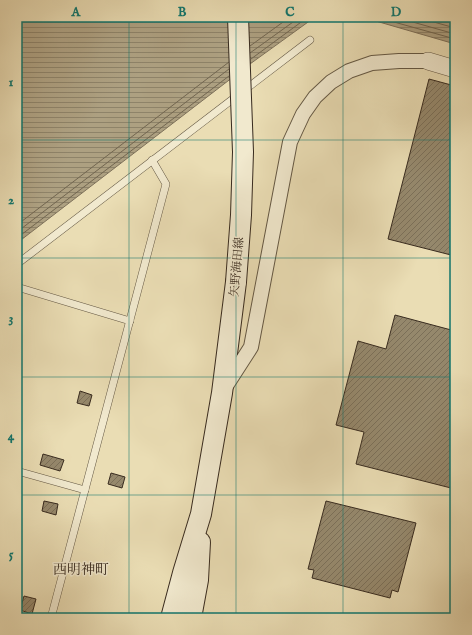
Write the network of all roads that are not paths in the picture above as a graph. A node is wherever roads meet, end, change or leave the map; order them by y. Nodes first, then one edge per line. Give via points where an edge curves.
1 (238, 17) edge
2 (310, 40) dead end
3 (428, 61) joint
4 (455, 69) edge
5 (152, 160) junction
6 (17, 264) edge
7 (17, 287) edge
8 (130, 321) junction
9 (222, 393) junction
10 (17, 471) edge
11 (85, 490) junction
12 (201, 514) junction
13 (51, 618) edge
14 (171, 618) edge
15 (191, 618) edge

1 - 9 main road, 矢野海田線, bridge via 243,152 241,215 236,282
2 - 5 lane
3 - 4 street
3 - 9 street via 372,63 349,71 320,92 303,114 290,142 251,348
5 - 6 lane
5 - 8 lane via 166,184
7 - 8 lane
8 - 11 lane
9 - 12 main road, 矢野海田線
10 - 11 lane
11 - 13 lane
12 - 14 main road, 矢野海田線
12 - 15 main road, 矢野海田線 via 198,580

